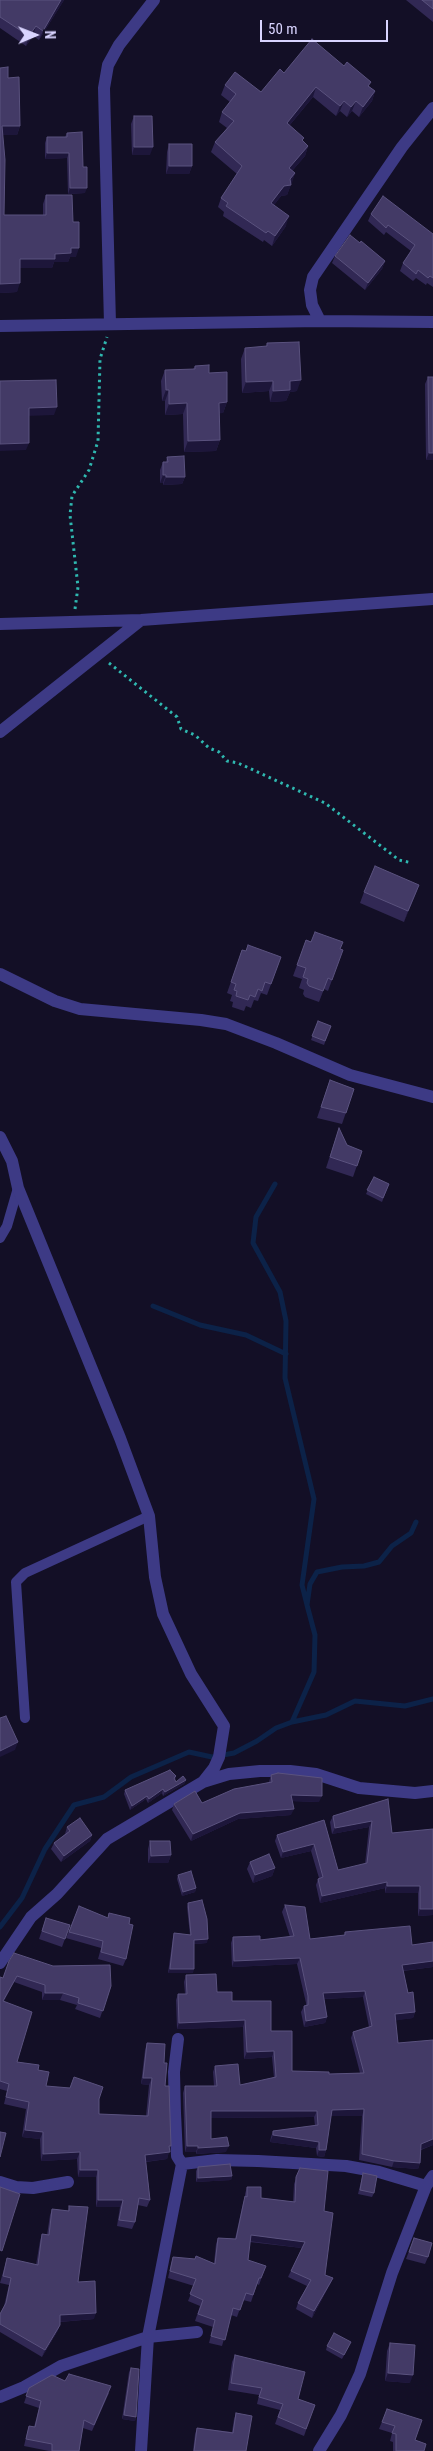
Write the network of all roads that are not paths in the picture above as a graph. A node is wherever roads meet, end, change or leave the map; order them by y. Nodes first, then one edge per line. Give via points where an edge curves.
1 (154, 0) edge
2 (433, 108) edge
3 (320, 321) junction
4 (433, 322) edge
5 (110, 324) junction
6 (0, 326) edge
7 (433, 599) edge
8 (141, 620) junction
9 (0, 624) edge
10 (0, 732) edge
11 (0, 974) edge
12 (433, 1097) edge
13 (0, 1137) edge
14 (18, 1188) junction
15 (0, 1238) edge
16 (149, 1516) junction
17 (25, 1718) dead end
18 (203, 1782) junction
19 (433, 1791) edge
20 (0, 1963) edge
21 (178, 2039) dead end
22 (182, 2164) junction
23 (430, 2181) edge
24 (0, 2182) edge
25 (68, 2182) dead end
26 (197, 2332) dead end
27 (148, 2337) junction
28 (0, 2396) edge
29 (141, 2451) edge
30 (319, 2451) edge

1 - 5 street via 118,45 108,65 104,88
2 - 3 street via 402,147 313,277 310,290 312,305
3 - 4 street
3 - 5 street
5 - 6 street
7 - 8 street
8 - 9 street
8 - 10 street
11 - 12 street via 80,1010 226,1024 334,1069
13 - 14 street via 12,1161
14 - 15 lane via 7,1226
14 - 16 street
16 - 17 lane via 25,1573 16,1582
16 - 18 street via 154,1577 162,1614 191,1674 224,1726 219,1757
18 - 19 street via 229,1774 290,1771 316,1774 366,1789
18 - 20 street via 107,1839 57,1894 31,1917
21 - 22 street via 174,2072 175,2113 177,2156
22 - 23 street via 217,2160 346,2166
22 - 27 street
23 - 30 street via 392,2273 358,2381 342,2415
24 - 25 street via 33,2188
26 - 27 street
27 - 28 street via 61,2366 24,2387
27 - 29 street

